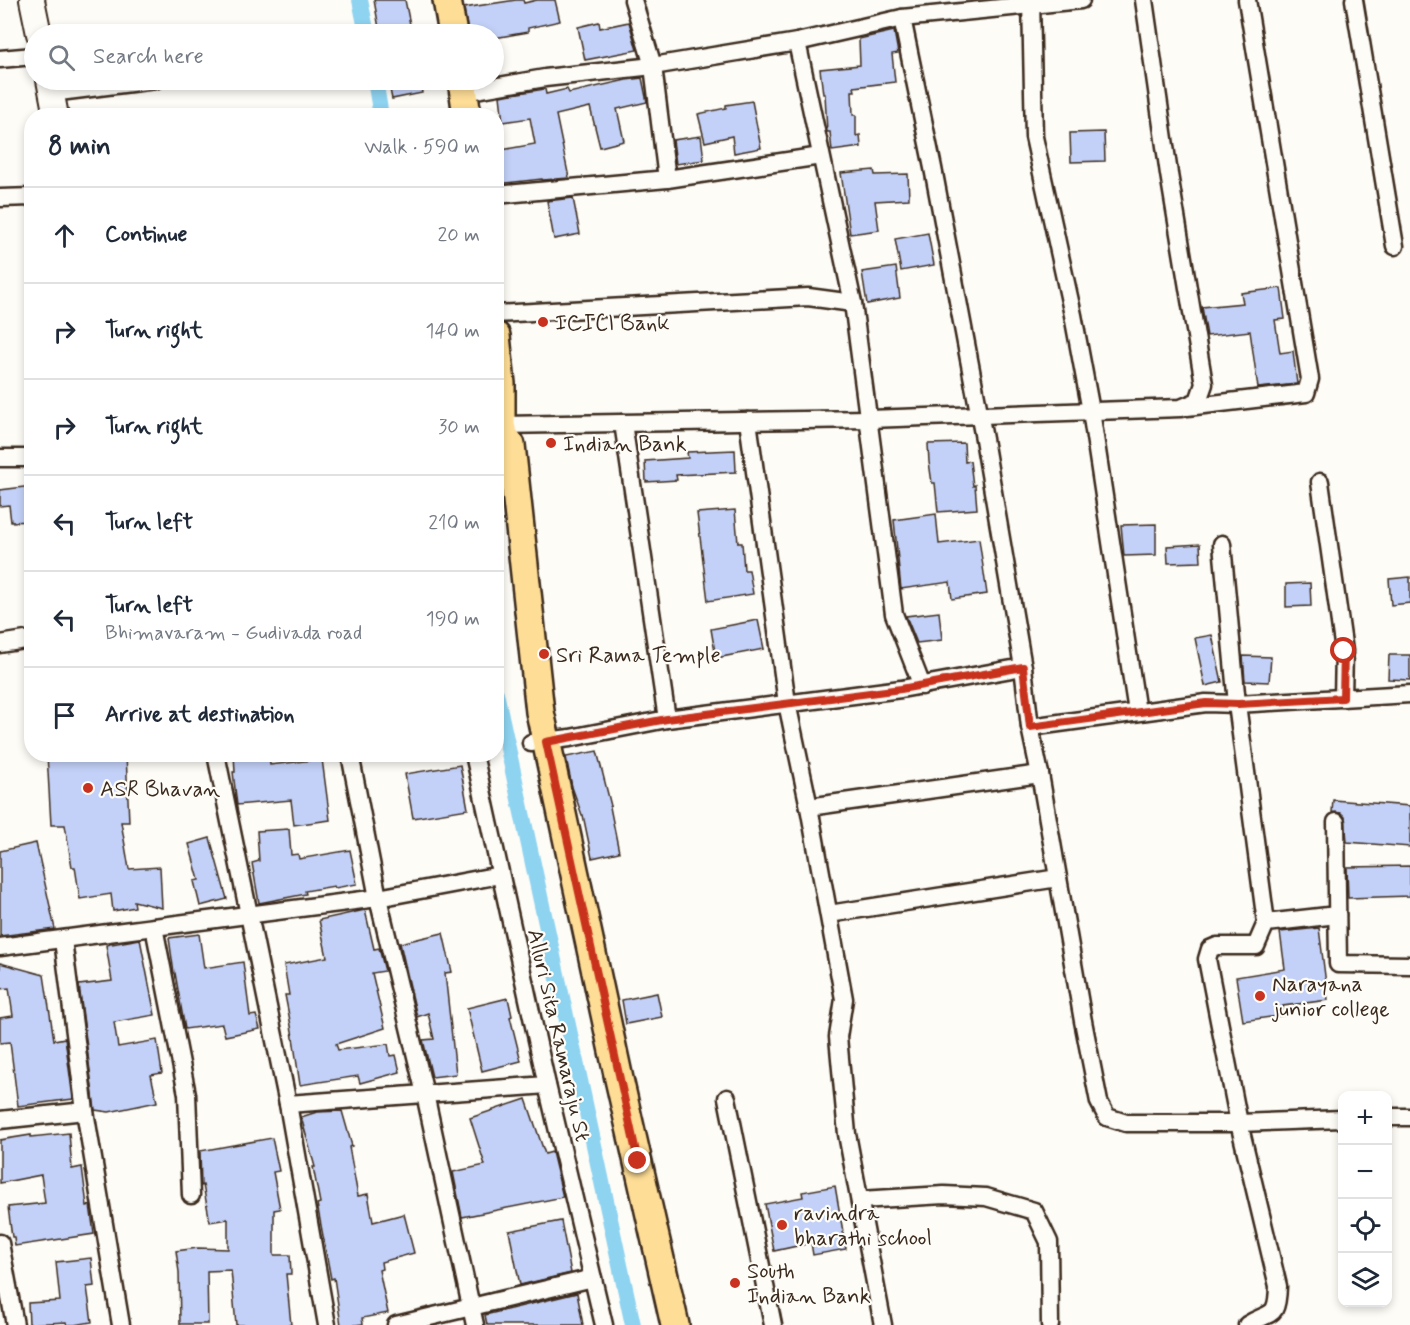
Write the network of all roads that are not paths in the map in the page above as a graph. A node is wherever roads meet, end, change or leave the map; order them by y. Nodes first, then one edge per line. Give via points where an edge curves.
1 (32, 0) edge
2 (447, 0) edge
3 (633, 0) edge
4 (1081, 0) edge
5 (1144, 0) edge
6 (1247, 0) edge
7 (1354, 0) edge
8 (1032, 2) edge
9 (902, 18) junction
10 (37, 24) edge
11 (451, 24) edge
12 (797, 42) junction
13 (24, 57) edge
14 (0, 59) edge
15 (653, 66) junction
16 (504, 87) edge
17 (91, 90) edge
18 (491, 90) edge
19 (52, 96) edge
20 (464, 96) edge
21 (822, 156) junction
22 (667, 179) junction
23 (504, 194) edge
24 (24, 197) edge
25 (0, 198) edge
26 (1395, 246) dead end
27 (853, 303) junction
28 (504, 314) edge
29 (1181, 408) junction
30 (1091, 411) junction
31 (980, 415) junction
32 (869, 419) junction
33 (748, 421) junction
34 (623, 423) junction
35 (504, 439) edge
36 (504, 453) edge
37 (0, 458) edge
38 (24, 458) edge
39 (1320, 482) dead end
40 (1222, 544) dead end
41 (24, 640) edge
42 (0, 644) edge
43 (1023, 667) junction
44 (922, 686) junction
45 (1410, 694) edge
46 (1343, 698) junction
47 (788, 703) junction
48 (1238, 704) junction
49 (1137, 712) junction
50 (667, 719) junction
51 (1030, 727) junction
52 (539, 742) junction
53 (218, 762) edge
54 (352, 762) edge
55 (476, 762) edge
56 (1040, 774) junction
57 (809, 807) junction
58 (1336, 822) dead end
59 (500, 875) junction
60 (1058, 878) junction
61 (378, 898) junction
62 (829, 914) junction
63 (249, 915) junction
64 (1338, 915) junction
65 (1266, 923) junction
66 (154, 927) junction
67 (63, 940) junction
68 (0, 947) edge
69 (1410, 965) edge
70 (547, 1085) junction
71 (425, 1094) junction
72 (727, 1098) dead end
73 (288, 1104) junction
74 (84, 1111) junction
75 (1410, 1117) edge
76 (1392, 1118) edge
77 (1338, 1119) edge
78 (0, 1120) edge
79 (1239, 1123) junction
80 (630, 1162) junction
81 (190, 1195) dead end
82 (860, 1200) junction
83 (0, 1243) edge
84 (593, 1278) junction
85 (470, 1307) junction
86 (15, 1325) edge
87 (121, 1325) edge
88 (327, 1325) edge
89 (396, 1325) edge
90 (475, 1325) edge
91 (604, 1325) edge
92 (659, 1325) edge
93 (675, 1325) edge
94 (774, 1325) edge
95 (884, 1325) edge
96 (1050, 1325) edge
97 (1247, 1325) edge

1 - 10 main road
2 - 11 main road
3 - 15 street
4 - 8 street
5 - 29 street via 1204,384 1198,401
6 - 29 street via 1310,379 1306,393
7 - 26 street
8 - 9 street
8 - 30 street via 1034,137
9 - 12 street
9 - 31 street
12 - 15 street
12 - 21 street
13 - 14 street
15 - 16 street via 545,78
15 - 22 street
17 - 19 street
18 - 20 street
21 - 22 street
21 - 27 street
22 - 23 street
24 - 25 street
27 - 28 street via 808,297
27 - 32 street
29 - 30 street
30 - 31 street
30 - 49 street
31 - 32 street
31 - 43 street
32 - 33 street
32 - 44 street via 894,614
33 - 34 street
33 - 47 street
34 - 35 street
34 - 50 street
36 - 52 main road via 540,712
37 - 38 street
39 - 46 street via 1344,651
40 - 48 street
41 - 42 street
43 - 44 street
43 - 51 street
44 - 47 street
45 - 46 street
46 - 48 street
47 - 50 street
47 - 57 street
48 - 49 street via 1206,703
48 - 65 street
49 - 51 street
50 - 52 street
51 - 56 street
52 - 80 main road
53 - 63 street
54 - 61 street
55 - 59 street, Alluri Sita Ramaraju St
56 - 57 street
56 - 60 street
57 - 62 street
58 - 64 street
59 - 61 street
59 - 70 street, Alluri Sita Ramaraju St
60 - 62 street
60 - 79 street via 1099,1102 1107,1117 1126,1124
61 - 63 street
61 - 71 street
62 - 82 street via 844,999 838,1037 848,1134
63 - 66 street
63 - 73 street
64 - 65 street
64 - 69 street via 1338,964
65 - 79 street via 1256,946 1217,946 1210,949 1207,959
66 - 67 street
66 - 81 street via 187,1094
67 - 68 street
67 - 74 street
70 - 71 street
70 - 84 street, Alluri Sita Ramaraju St
71 - 73 street
71 - 85 street
72 - 94 street
73 - 88 street
74 - 78 street
74 - 87 street
75 - 76 street
77 - 79 street
79 - 97 street via 1278,1286 1278,1304 1270,1314
80 - 92 main road
80 - 93 main road
82 - 95 street
82 - 96 street via 986,1197 1034,1211 1049,1242
83 - 86 street
84 - 85 street
84 - 91 street, Alluri Sita Ramaraju St
85 - 89 street
85 - 90 street

